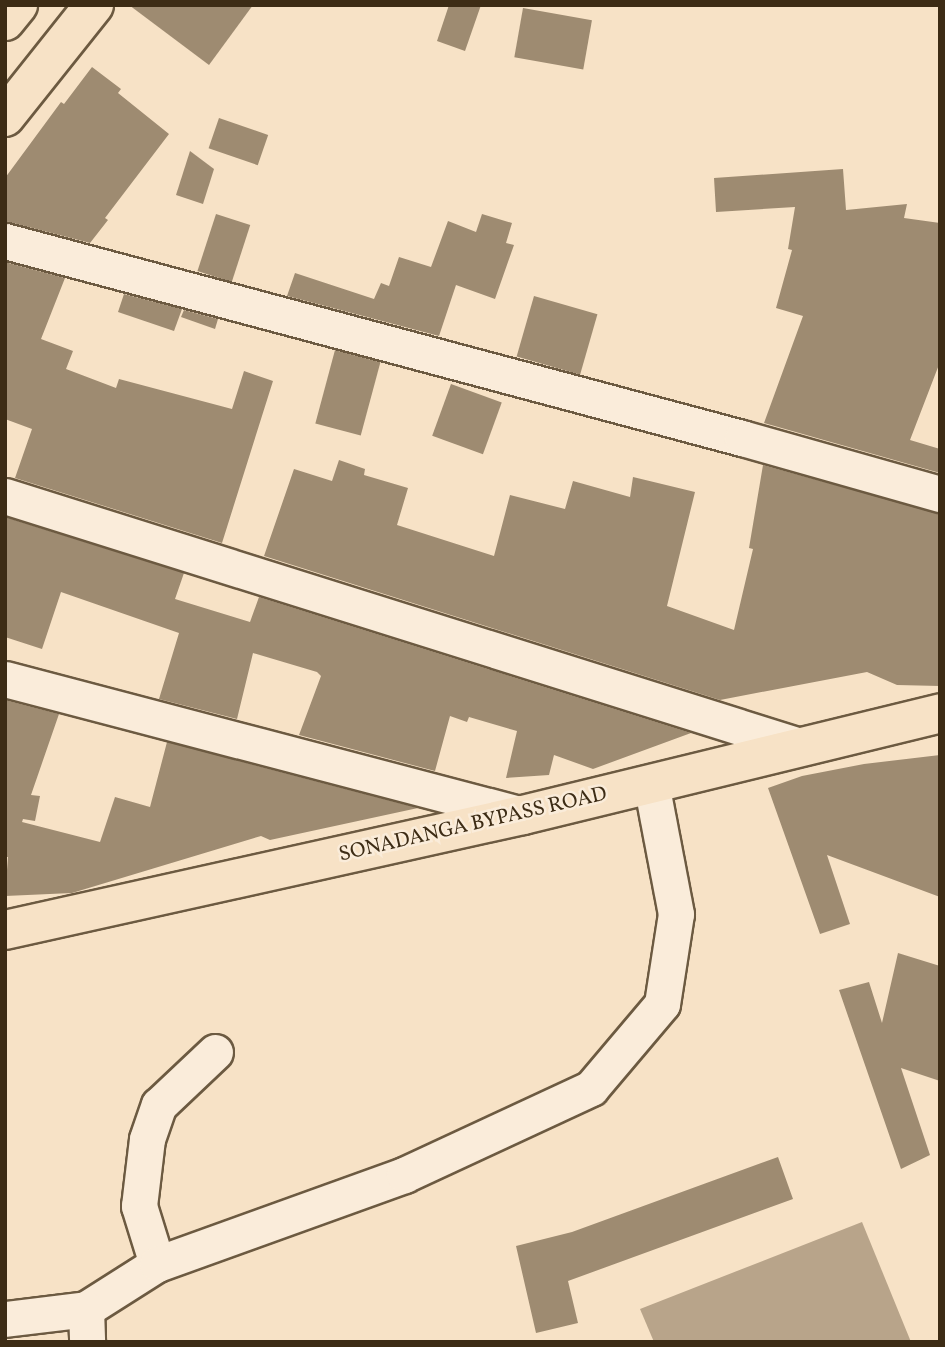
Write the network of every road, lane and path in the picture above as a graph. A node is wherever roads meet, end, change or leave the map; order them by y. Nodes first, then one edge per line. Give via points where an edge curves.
1 (18, 5) edge
2 (94, 5) edge
3 (5, 21) edge
4 (5, 117) edge
5 (5, 241) edge
6 (940, 494) edge
7 (5, 496) edge
8 (5, 679) edge
9 (940, 713) edge
10 (800, 746) junction
11 (651, 783) junction
12 (523, 815) junction
13 (5, 930) edge
14 (215, 1052) dead end
15 (157, 1264) junction
16 (5, 1319) edge
17 (87, 1326) edge

1 - 3 main road
2 - 4 main road
5 - 6 street
7 - 10 street
8 - 12 street
9 - 10 main road, SONADANGA BYPASS ROAD
10 - 11 main road, SONADANGA BYPASS ROAD
11 - 12 main road, SONADANGA BYPASS ROAD
11 - 15 street via 676,914 662,1004 591,1088 404,1175
12 - 13 main road, SONADANGA BYPASS ROAD
14 - 15 street via 159,1105 147,1139 139,1206
15 - 17 street
16 - 17 street

